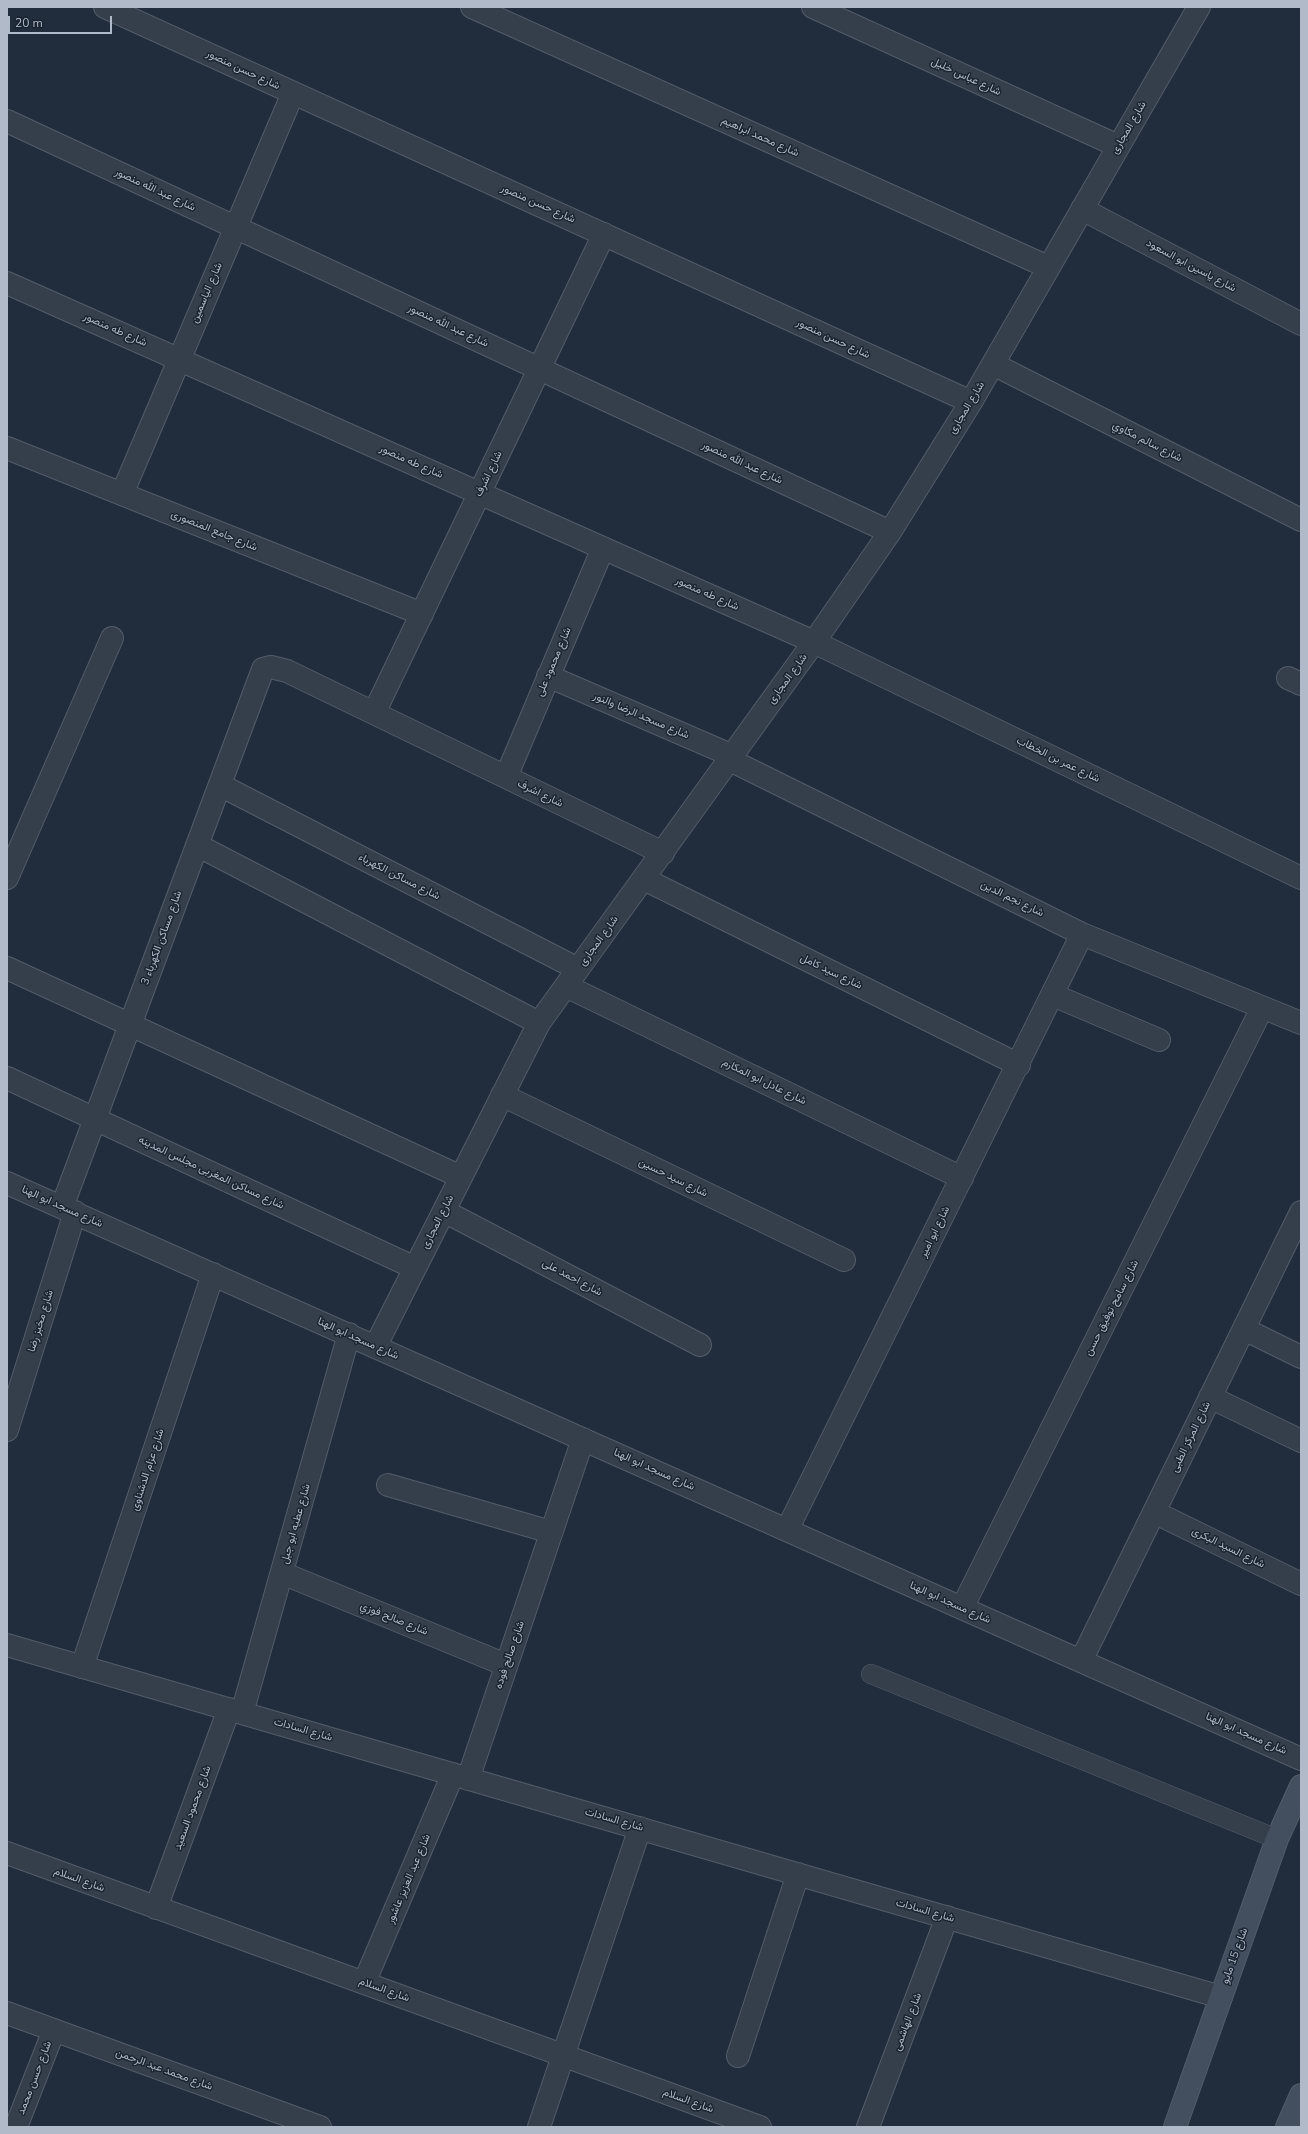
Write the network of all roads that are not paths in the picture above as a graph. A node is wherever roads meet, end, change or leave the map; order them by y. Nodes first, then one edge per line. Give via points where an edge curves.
1 (105, 7) edge
2 (472, 7) edge
3 (813, 7) edge
4 (1196, 8) edge
5 (293, 93) junction
6 (7, 121) edge
7 (1118, 146) junction
8 (1082, 209) junction
9 (236, 227) junction
10 (604, 234) junction
11 (1048, 267) junction
12 (7, 283) edge
13 (1301, 324) edge
14 (179, 359) junction
15 (993, 364) junction
16 (540, 369) junction
17 (971, 402) junction
18 (7, 448) edge
19 (480, 493) junction
20 (122, 494) junction
21 (1301, 520) edge
22 (890, 532) junction
23 (603, 548) junction
24 (422, 614) junction
25 (112, 638) dead end
26 (814, 642) junction
27 (263, 669) joint
28 (548, 676) junction
29 (374, 713) junction
30 (732, 758) junction
31 (506, 777) junction
32 (220, 784) junction
33 (197, 845) junction
34 (663, 853) junction
35 (7, 878) edge
36 (1301, 878) edge
37 (644, 879) junction
38 (1082, 934) junction
39 (7, 968) edge
40 (578, 969) junction
41 (566, 986) junction
42 (1053, 995) junction
43 (1262, 1008) junction
44 (539, 1023) junction
45 (1301, 1023) edge
46 (130, 1025) junction
47 (1158, 1040) dead end
48 (1018, 1065) junction
49 (7, 1078) edge
50 (502, 1095) junction
51 (95, 1119) junction
52 (461, 1176) junction
53 (962, 1178) junction
54 (7, 1182) edge
55 (68, 1210) junction
56 (444, 1211) junction
57 (1301, 1212) edge
58 (844, 1260) dead end
59 (415, 1268) junction
60 (213, 1274) junction
61 (1244, 1329) junction
62 (349, 1334) junction
63 (700, 1345) dead end
64 (375, 1347) junction
65 (1301, 1357) edge
66 (1210, 1397) junction
67 (7, 1430) edge
68 (583, 1439) junction
69 (1301, 1441) edge
70 (388, 1485) dead end
71 (1154, 1512) junction
72 (787, 1530) junction
73 (552, 1532) junction
74 (282, 1573) junction
75 (1301, 1584) edge
76 (962, 1608) junction
77 (7, 1645) edge
78 (1081, 1661) junction
79 (506, 1665) junction
80 (82, 1667) junction
81 (871, 1674) dead end
82 (236, 1711) junction
83 (1301, 1759) edge
84 (461, 1776) junction
85 (1301, 1786) edge
86 (640, 1828) junction
87 (1277, 1840) junction
88 (7, 1853) edge
89 (798, 1874) junction
90 (156, 1908) junction
91 (947, 1917) junction
92 (364, 1983) junction
93 (1221, 1996) junction
94 (7, 2013) edge
95 (54, 2030) junction
96 (563, 2055) junction
97 (738, 2056) dead end
98 (1301, 2095) edge
99 (16, 2127) edge
100 (320, 2127) edge
101 (539, 2127) edge
102 (760, 2127) edge
103 (868, 2127) edge
104 (1175, 2127) edge
105 (1287, 2127) edge

1 - 5 street, شارع حسن منصور
2 - 11 street, شارع محمد ابراهيم
3 - 7 street, شارع عباس خليل
4 - 7 street, شارع المجارى
5 - 9 street, شارع الياسمين
5 - 10 street, شارع حسن منصور
6 - 9 street, شارع عبد الله منصور
7 - 8 street, شارع المجارى
8 - 11 street, شارع المجارى
8 - 13 street, شارع ياسين ابو السعود
9 - 14 street, شارع الياسمين
9 - 16 street, شارع عبد الله منصور
10 - 16 street, شارع اشرف
10 - 17 street, شارع حسن منصور
11 - 15 street, شارع المجارى
12 - 14 street, شارع طه منصور
14 - 19 street, شارع طه منصور
14 - 20 street, شارع الياسمين
15 - 17 street, شارع المجارى
15 - 21 street, شارع سالم مكاوي
16 - 19 street, شارع اشرف
16 - 22 street, شارع عبد الله منصور
17 - 22 street, شارع المجارى
18 - 20 street, شارع جامع المنصورى
19 - 23 street, شارع طه منصور
19 - 24 street, شارع اشرف
20 - 24 street, شارع جامع المنصورى
22 - 26 street, شارع المجارى
23 - 26 street, شارع طه منصور
23 - 28 street, شارع محمود على
24 - 29 street, شارع اشرف
25 - 35 street
26 - 30 street, شارع المجارى
26 - 36 street, شارع عمر بن الخطاب
27 - 29 street, شارع اشرف via 280,668
27 - 32 street, شارع مساكن الكهرباء 3
28 - 30 street, شارع مسجد الرضا والنور
28 - 31 street, شارع محمود على
29 - 31 street, شارع اشرف
30 - 34 street, شارع المجارى
30 - 38 street, شارع نجم الدين
31 - 34 street, شارع اشرف
32 - 33 street, شارع مساكن الكهرباء 3
32 - 40 street, شارع مساكن الكهرباء
33 - 44 street
33 - 46 street, شارع مساكن الكهرباء 3
34 - 37 street, شارع المجارى
37 - 40 street, شارع المجارى
37 - 48 street, شارع سيد كامل
38 - 42 street, شارع ابو امير
38 - 43 street, شارع نجم الدين
39 - 46 street
40 - 41 street, شارع المجارى
41 - 44 street, شارع المجارى
41 - 53 street, شارع عادل ابو المكارم
42 - 47 street
42 - 48 street, شارع ابو امير
43 - 45 street, شارع نجم الدين
43 - 76 street, شارع سامح توفيق حسن
44 - 50 street, شارع المجارى
46 - 51 street, شارع مساكن الكهرباء 3
46 - 52 street
48 - 53 street, شارع ابو امير
49 - 51 street, شارع مساكن المغربى مجلس المدينه
50 - 52 street, شارع المجارى
50 - 58 street, شارع سيد حسين
51 - 55 street, شارع مساكن الكهرباء 3
51 - 59 street, شارع مساكن المغربى مجلس المدينه
52 - 56 street, شارع المجارى
53 - 72 street, شارع ابو امير
54 - 55 street, شارع مسجد ابو الهنا
55 - 60 street, شارع مسجد ابو الهنا
55 - 67 street, شارع مخبز رضا
56 - 59 street, شارع المجارى
56 - 63 street, شارع احمد على
57 - 61 street, شارع المركز الطبى
59 - 64 street, شارع المجارى
60 - 62 street, شارع مسجد ابو الهنا
60 - 80 street, شارع عزام الدشناوى
61 - 65 street
61 - 66 street, شارع المركز الطبى
62 - 64 street, شارع مسجد ابو الهنا
62 - 74 street, شارع عطيه ابو جبل
64 - 68 street, شارع مسجد ابو الهنا
66 - 69 street
66 - 71 street, شارع المركز الطبى
68 - 72 street, شارع مسجد ابو الهنا
68 - 73 street, شارع صالح فوده
70 - 73 street
71 - 75 street, شارع السيد البكرى
71 - 78 street, شارع المركز الطبى
72 - 76 street, شارع مسجد ابو الهنا
73 - 79 street, شارع صالح فوده
74 - 79 street, شارع صالح فوزي
74 - 82 street, شارع عطيه ابو جبل
76 - 78 street, شارع مسجد ابو الهنا
77 - 80 street, شارع السادات
78 - 83 street, شارع مسجد ابو الهنا
79 - 84 street, شارع صالح فوده
80 - 82 street, شارع السادات
81 - 87 lane
82 - 84 street, شارع السادات
82 - 90 street, شارع محمود السعيد
84 - 86 street, شارع السادات
84 - 92 street, شارع عبد العزيز عاشور
85 - 87 main road, شارع 15 مايو
86 - 89 street, شارع السادات
86 - 96 street
87 - 93 main road, شارع 15 مايو
88 - 90 street, شارع السلام
89 - 91 street, شارع السادات
89 - 97 street
90 - 92 street, شارع السلام
91 - 93 street, شارع السادات
91 - 103 street, شارع الهاشمى
92 - 96 street, شارع السلام
93 - 104 main road, شارع 15 مايو
94 - 95 street, شارع محمد عبد الرحمن
95 - 99 street, شارع حسن محمد
95 - 100 street, شارع محمد عبد الرحمن
96 - 101 street
96 - 102 street, شارع السلام
98 - 105 main road

